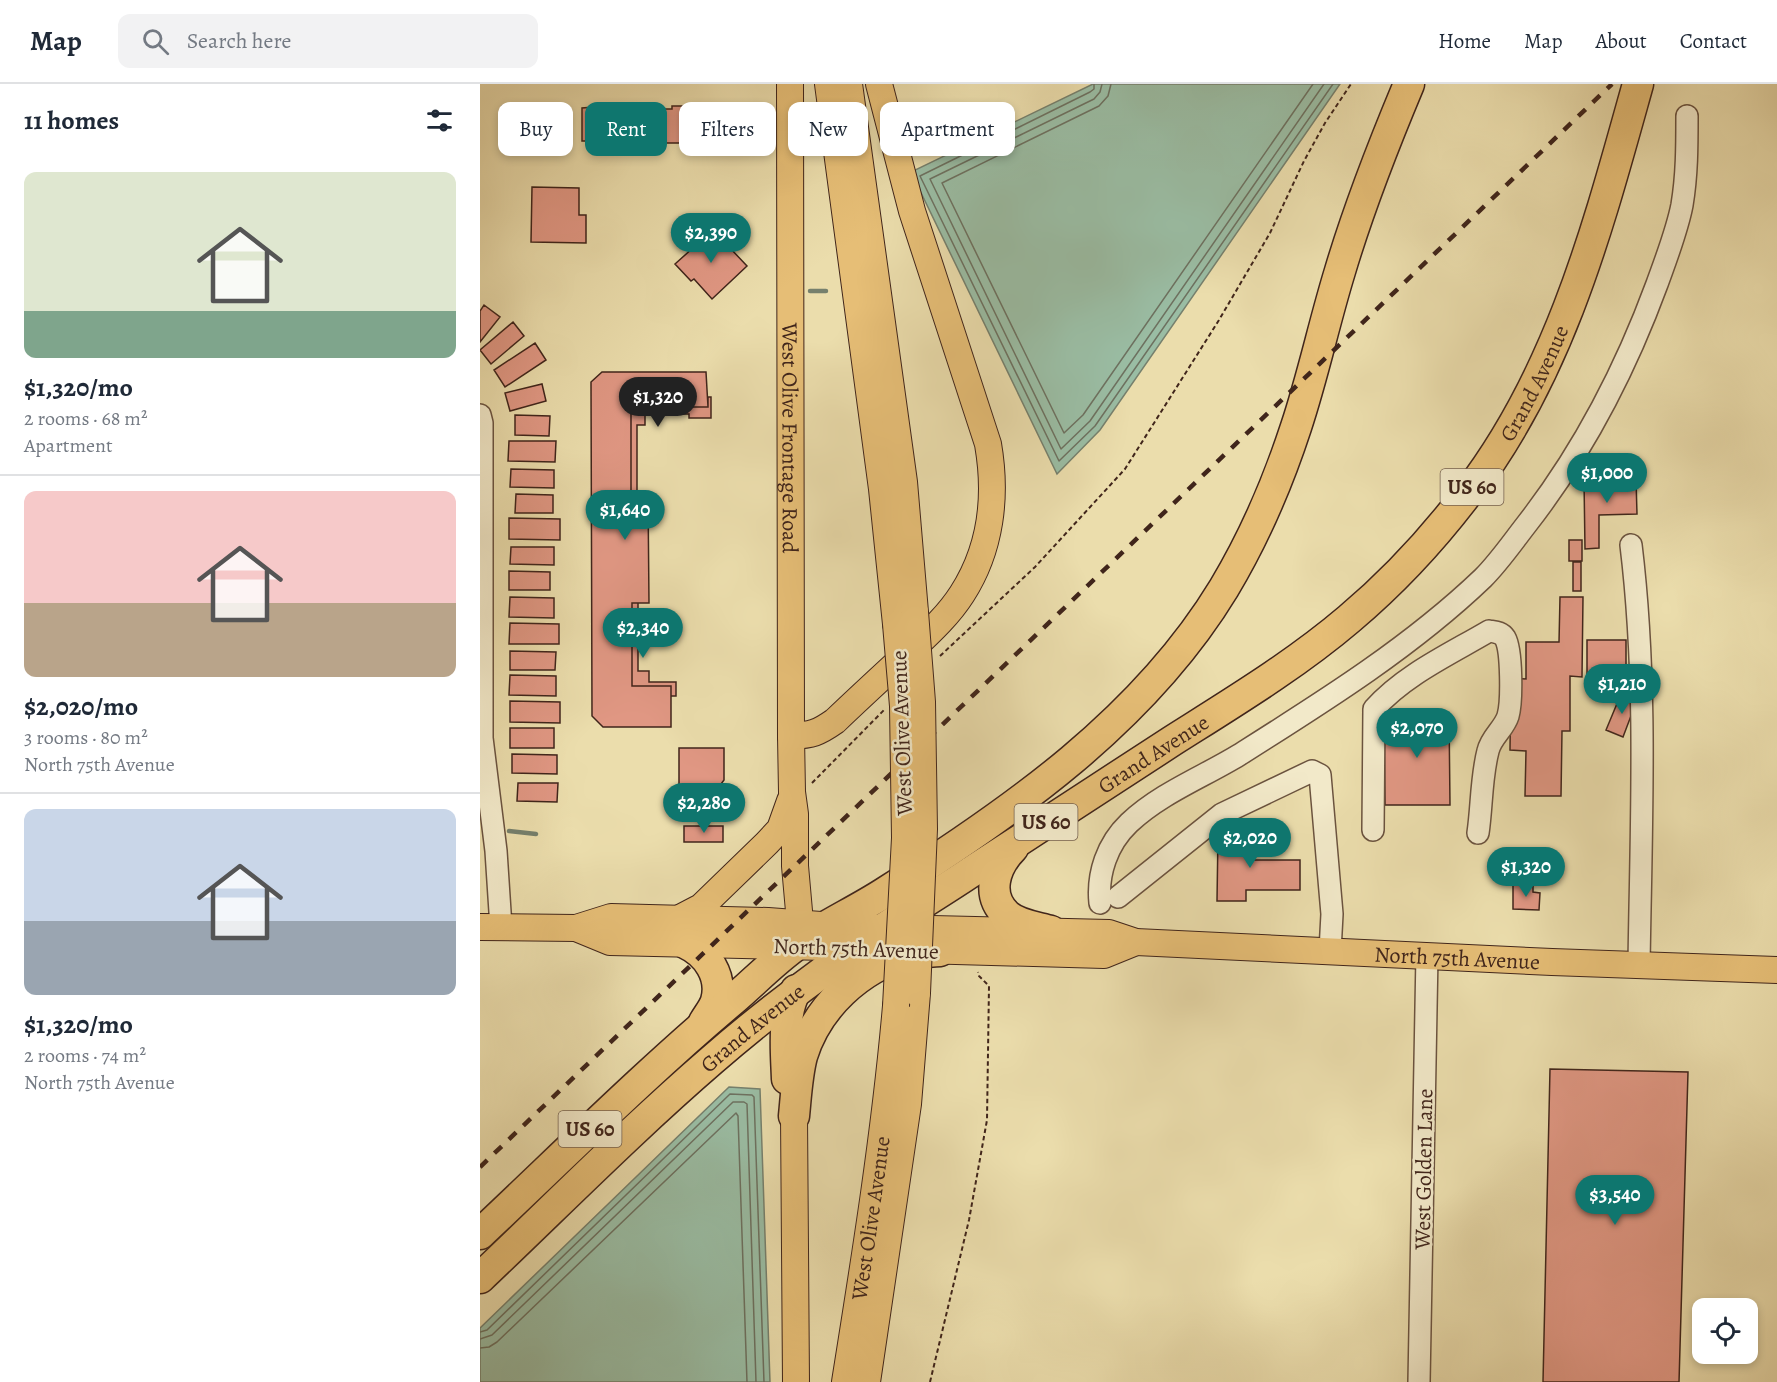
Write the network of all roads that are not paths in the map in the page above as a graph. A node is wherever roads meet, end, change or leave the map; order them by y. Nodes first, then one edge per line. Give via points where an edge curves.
1 (790, 84) edge
2 (828, 84) edge
3 (849, 84) edge
4 (879, 84) edge
5 (1409, 84) edge
6 (1638, 84) edge
7 (1687, 116) dead end
8 (480, 415) edge
9 (481, 540) edge
10 (1631, 545) dead end
11 (905, 618) junction
12 (791, 736) junction
13 (802, 788) junction
14 (1373, 831) dead end
15 (1478, 833) dead end
16 (1026, 835) junction
17 (490, 927) edge
18 (884, 928) junction
19 (681, 931) junction
20 (1051, 931) junction
21 (825, 936) junction
22 (1136, 942) junction
23 (940, 951) junction
24 (1330, 951) junction
25 (1427, 956) junction
26 (1639, 965) junction
27 (1777, 969) edge
28 (906, 999) junction
29 (783, 1003) junction
30 (701, 1026) junction
31 (714, 1058) junction
32 (787, 1079) junction
33 (794, 1116) junction
34 (480, 1234) edge
35 (480, 1278) edge
36 (796, 1382) edge
37 (845, 1382) edge
38 (867, 1382) edge
39 (1419, 1382) edge

1 - 12 main road, West Olive Frontage Road
2 - 11 main road, West Olive Avenue via 882,489
3 - 11 main road, West Olive Avenue via 904,482
4 - 12 main road via 912,211 988,444 991,517 980,560 962,595 936,626 835,721 811,735
5 - 21 highway, Grand Avenue / US 60 via 1370,177 1287,455 1261,516 1199,625 1169,664 1090,744 994,820
6 - 16 highway, Grand Avenue / US 60 via 1615,168 1557,342 1531,394 1470,492 1396,576 1347,621 1296,659
7 - 24 street via 1682,206 1653,293 1619,377 1550,494 1484,577 1430,623 1366,671 1213,771 1160,798 1128,824 1101,869 1099,890 1109,900 1222,814 1312,771 1320,775 1332,914
8 - 9 street
9 - 17 street via 482,738 500,890
10 - 26 street via 1639,607 1642,738
11 - 28 main road, West Olive Avenue, bridge
12 - 13 main road, West Olive Frontage Road
13 - 19 main road via 774,836
13 - 21 main road via 795,814 799,911
14 - 15 street via 1374,709 1402,684 1489,631 1505,638 1510,707 1504,726 1489,747
16 - 18 highway, Grand Avenue / US 60
16 - 20 highway via 999,866 996,896 1013,918
17 - 19 main road, North 75th Avenue via 576,928 610,942
18 - 20 main road, North 75th Avenue
18 - 21 highway, Grand Avenue / US 60
19 - 21 main road, North 75th Avenue
19 - 30 highway via 711,963 715,975 715,1004
20 - 22 main road, North 75th Avenue via 1109,933
21 - 23 main road, North 75th Avenue
21 - 29 highway, Grand Avenue / US 60
21 - 29 highway via 787,977
21 - 30 highway, Grand Avenue / US 60
22 - 23 main road, North 75th Avenue via 1104,955
22 - 24 main road, North 75th Avenue
23 - 33 highway via 893,959 867,973 834,1000 802,1055
24 - 25 main road, North 75th Avenue
25 - 26 main road, North 75th Avenue
25 - 39 street, West Golden Lane
26 - 27 main road, North 75th Avenue
28 - 37 main road, West Olive Avenue via 891,1069
28 - 38 main road, West Olive Avenue via 908,1104
29 - 31 highway, Grand Avenue / US 60
29 - 32 highway via 788,1011
30 - 34 highway, Grand Avenue / US 60
31 - 32 highway via 742,1050 766,1052 782,1065
31 - 35 highway, Grand Avenue / US 60
32 - 33 highway
33 - 36 main road

